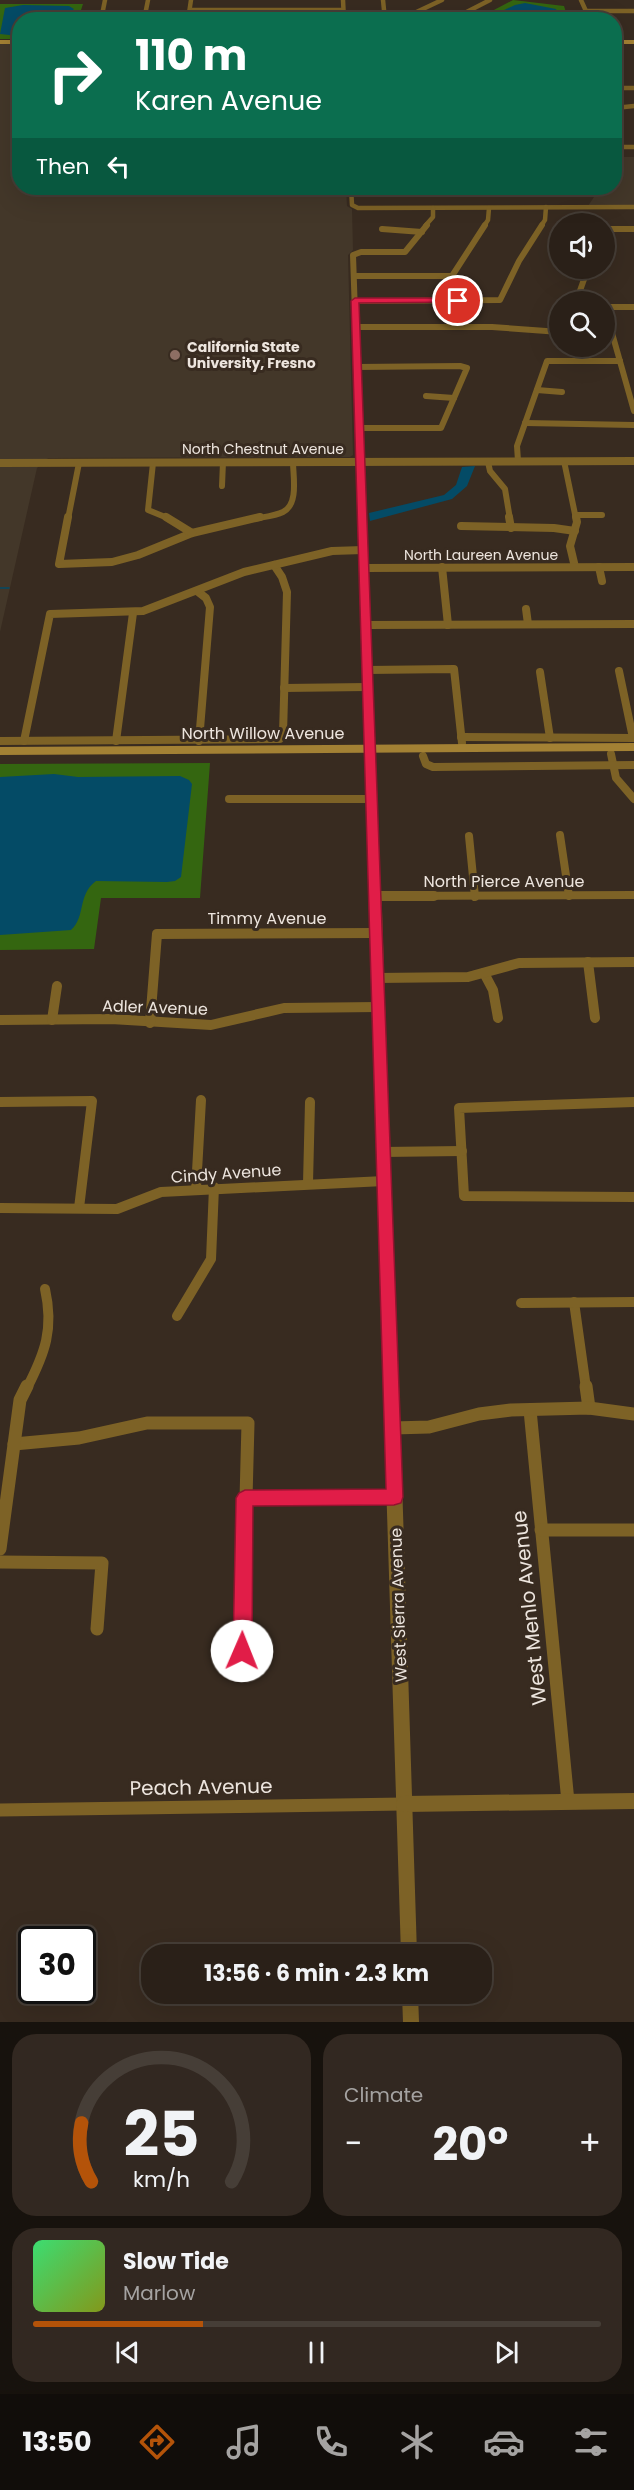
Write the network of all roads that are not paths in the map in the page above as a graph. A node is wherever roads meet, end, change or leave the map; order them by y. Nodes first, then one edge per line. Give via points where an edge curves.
1 (191, 0) edge
2 (343, 0) edge
3 (442, 0) edge
4 (490, 0) edge
5 (581, 0) edge
6 (190, 10) joint
7 (344, 10) joint
8 (587, 11) joint
9 (632, 11) edge
10 (416, 12) edge
11 (467, 12) edge
12 (634, 19) edge
13 (352, 195) edge
14 (508, 195) edge
15 (511, 207) junction
16 (546, 207) junction
17 (634, 207) edge
18 (433, 208) junction
19 (489, 208) junction
20 (382, 229) dead end
21 (634, 229) edge
22 (615, 230) edge
23 (422, 232) junction
24 (354, 276) junction
25 (355, 301) junction
26 (615, 307) edge
27 (634, 307) edge
28 (476, 326) junction
29 (356, 327) junction
30 (416, 327) junction
31 (549, 331) edge
32 (417, 338) dead end
33 (478, 338) dead end
34 (615, 344) edge
35 (620, 361) junction
36 (357, 367) junction
37 (537, 390) junction
38 (562, 392) dead end
39 (426, 396) dead end
40 (454, 398) junction
41 (634, 411) edge
42 (525, 423) junction
43 (634, 425) edge
44 (360, 428) junction
45 (518, 461) junction
46 (564, 461) junction
47 (634, 461) edge
48 (223, 462) junction
49 (293, 462) junction
50 (360, 462) junction
51 (488, 462) junction
52 (0, 463) edge
53 (79, 463) junction
54 (153, 463) junction
55 (222, 486) dead end
56 (576, 515) junction
57 (602, 515) dead end
58 (461, 526) dead end
59 (511, 528) junction
60 (575, 531) junction
61 (192, 533) junction
62 (363, 550) junction
63 (274, 565) junction
64 (442, 567) junction
65 (575, 567) junction
66 (599, 567) junction
67 (634, 567) edge
68 (364, 568) junction
69 (602, 581) dead end
70 (196, 591) junction
71 (526, 609) dead end
72 (133, 613) junction
73 (528, 624) junction
74 (634, 624) edge
75 (366, 625) junction
76 (448, 625) junction
77 (367, 670) junction
78 (619, 671) dead end
79 (540, 672) dead end
80 (368, 687) junction
81 (284, 688) junction
82 (550, 738) junction
83 (0, 741) edge
84 (24, 741) junction
85 (116, 741) junction
86 (199, 741) junction
87 (462, 742) junction
88 (634, 745) edge
89 (0, 751) edge
90 (370, 752) junction
91 (0, 759) edge
92 (612, 760) junction
93 (634, 765) edge
94 (229, 799) dead end
95 (371, 799) junction
96 (634, 799) edge
97 (560, 835) dead end
98 (470, 836) dead end
99 (375, 896) junction
100 (569, 896) junction
101 (634, 896) edge
102 (475, 897) junction
103 (376, 933) junction
104 (588, 962) junction
105 (634, 962) edge
106 (484, 973) junction
107 (377, 978) junction
108 (57, 986) dead end
109 (378, 1007) junction
110 (498, 1017) dead end
111 (595, 1018) dead end
112 (0, 1020) edge
113 (52, 1020) junction
114 (150, 1023) junction
115 (201, 1100) dead end
116 (0, 1102) edge
117 (310, 1102) dead end
118 (634, 1102) edge
119 (462, 1151) junction
120 (383, 1152) junction
121 (384, 1181) junction
122 (308, 1184) junction
123 (214, 1187) junction
124 (196, 1189) junction
125 (634, 1197) edge
126 (0, 1208) edge
127 (79, 1208) junction
128 (45, 1289) dead end
129 (574, 1302) junction
130 (634, 1302) edge
131 (521, 1303) dead end
132 (177, 1316) dead end
133 (589, 1408) junction
134 (530, 1410) junction
135 (634, 1414) edge
136 (393, 1428) junction
137 (14, 1444) junction
138 (394, 1497) junction
139 (245, 1498) junction
140 (3, 1500) edge
141 (541, 1530) junction
142 (634, 1530) edge
143 (0, 1550) edge
144 (0, 1562) edge
145 (97, 1629) dead end
146 (242, 1651) dead end
147 (634, 1801) edge
148 (568, 1802) junction
149 (404, 1804) junction
150 (0, 1810) edge
151 (409, 1944) edge
152 (410, 2004) edge
153 (411, 2022) edge

1 - 6 street
2 - 7 street
3 - 10 street
4 - 11 street
5 - 8 street
6 - 7 street
8 - 9 street
9 - 12 street
13 - 18 street via 354,207
14 - 15 street
15 - 16 street
15 - 19 street
16 - 17 street
16 - 25 street via 545,220 500,300
18 - 19 street
18 - 23 street via 433,217
19 - 24 street via 488,220 452,276
20 - 23 street
21 - 22 street
23 - 24 street via 405,252 355,253
24 - 25 street
25 - 29 street
26 - 27 street
28 - 30 street
28 - 31 street
28 - 33 street
29 - 30 street
29 - 36 street
30 - 32 street
34 - 35 street
35 - 37 street via 547,361
35 - 41 street
36 - 40 street via 467,367
36 - 44 street
37 - 38 street
37 - 42 street
39 - 40 street
40 - 44 street via 441,428
42 - 43 street
42 - 45 street via 517,446
44 - 50 street
45 - 46 street, North Chestnut Avenue
45 - 51 street, North Chestnut Avenue
46 - 47 street, North Chestnut Avenue
46 - 56 street
48 - 49 street, North Chestnut Avenue
48 - 54 street, North Chestnut Avenue
48 - 55 street
49 - 50 street, North Chestnut Avenue
49 - 61 street via 293,499 289,508
50 - 51 street, North Chestnut Avenue
50 - 62 street
51 - 59 street via 490,471 505,489
52 - 53 street, North Chestnut Avenue
53 - 54 street, North Chestnut Avenue
53 - 61 street via 58,564 112,562
54 - 61 street via 148,510
56 - 57 street
56 - 60 street
58 - 59 street
59 - 60 street
60 - 65 street via 570,546
62 - 63 street via 332,551
62 - 68 street
63 - 70 street
63 - 81 street via 287,592
64 - 65 street, North Laureen Avenue
64 - 68 street, North Laureen Avenue
64 - 76 street
65 - 66 street, North Laureen Avenue
66 - 67 street, North Laureen Avenue
66 - 69 street
68 - 75 street
70 - 72 street
70 - 86 street via 210,607
71 - 73 street
72 - 84 street via 50,614
72 - 85 street
73 - 74 street
73 - 76 street
75 - 76 street
75 - 77 street
77 - 80 street
77 - 87 street via 454,669
78 - 88 street
79 - 82 street
80 - 81 street
80 - 90 street
81 - 86 street, North Willow Avenue via 280,739
82 - 87 street
82 - 88 street
83 - 84 street, North Willow Avenue
84 - 85 street, North Willow Avenue
85 - 86 street, North Willow Avenue
87 - 88 main road, North Willow Avenue
87 - 90 main road, North Willow Avenue
88 - 92 main road, North Willow Avenue
89 - 90 main road, North Willow Avenue
90 - 91 main road, North Willow Avenue
90 - 92 main road, North Willow Avenue
90 - 95 street, West Sierra Avenue
92 - 93 street
92 - 96 street via 620,784
94 - 95 street
95 - 99 street, West Sierra Avenue
97 - 100 street
98 - 102 street
99 - 102 street, North Pierce Avenue
99 - 103 street, West Sierra Avenue
100 - 101 street, North Pierce Avenue
100 - 102 street, North Pierce Avenue
103 - 107 street, West Sierra Avenue
103 - 114 street, Timmy Avenue via 157,934
104 - 105 street
104 - 106 street via 519,963
104 - 111 street
106 - 107 street via 455,978
106 - 110 street via 493,990
107 - 109 street, West Sierra Avenue
108 - 113 street
109 - 114 street, Adler Avenue via 284,1008 212,1025
109 - 120 street, West Sierra Avenue
112 - 113 street, Adler Avenue
113 - 114 street, Adler Avenue via 111,1018
115 - 124 street
116 - 127 street via 92,1101
117 - 122 street
118 - 119 street via 459,1108
119 - 120 street
119 - 125 street via 465,1196
120 - 121 street, West Sierra Avenue
121 - 122 street, Cindy Avenue
121 - 136 street, West Sierra Avenue
122 - 123 street, Cindy Avenue
123 - 124 street, Cindy Avenue
123 - 132 street via 211,1258
124 - 127 street, Cindy Avenue via 161,1192 117,1209
126 - 127 street, Cindy Avenue
128 - 137 street via 50,1312 43,1357 20,1401
129 - 130 street
129 - 131 street
129 - 133 street
133 - 134 street
133 - 135 street
134 - 136 street via 493,1412 429,1427
134 - 141 street, West Menlo Avenue
136 - 138 street, West Sierra Avenue
137 - 139 street via 79,1438 147,1424 248,1424
137 - 140 street
138 - 139 street
138 - 149 street, West Sierra Avenue
139 - 146 street
140 - 143 street
141 - 142 street
141 - 148 street, West Menlo Avenue
144 - 145 street via 102,1563
147 - 148 street
148 - 149 street
149 - 150 street, Peach Avenue
149 - 151 street, West Sierra Avenue
152 - 153 street

